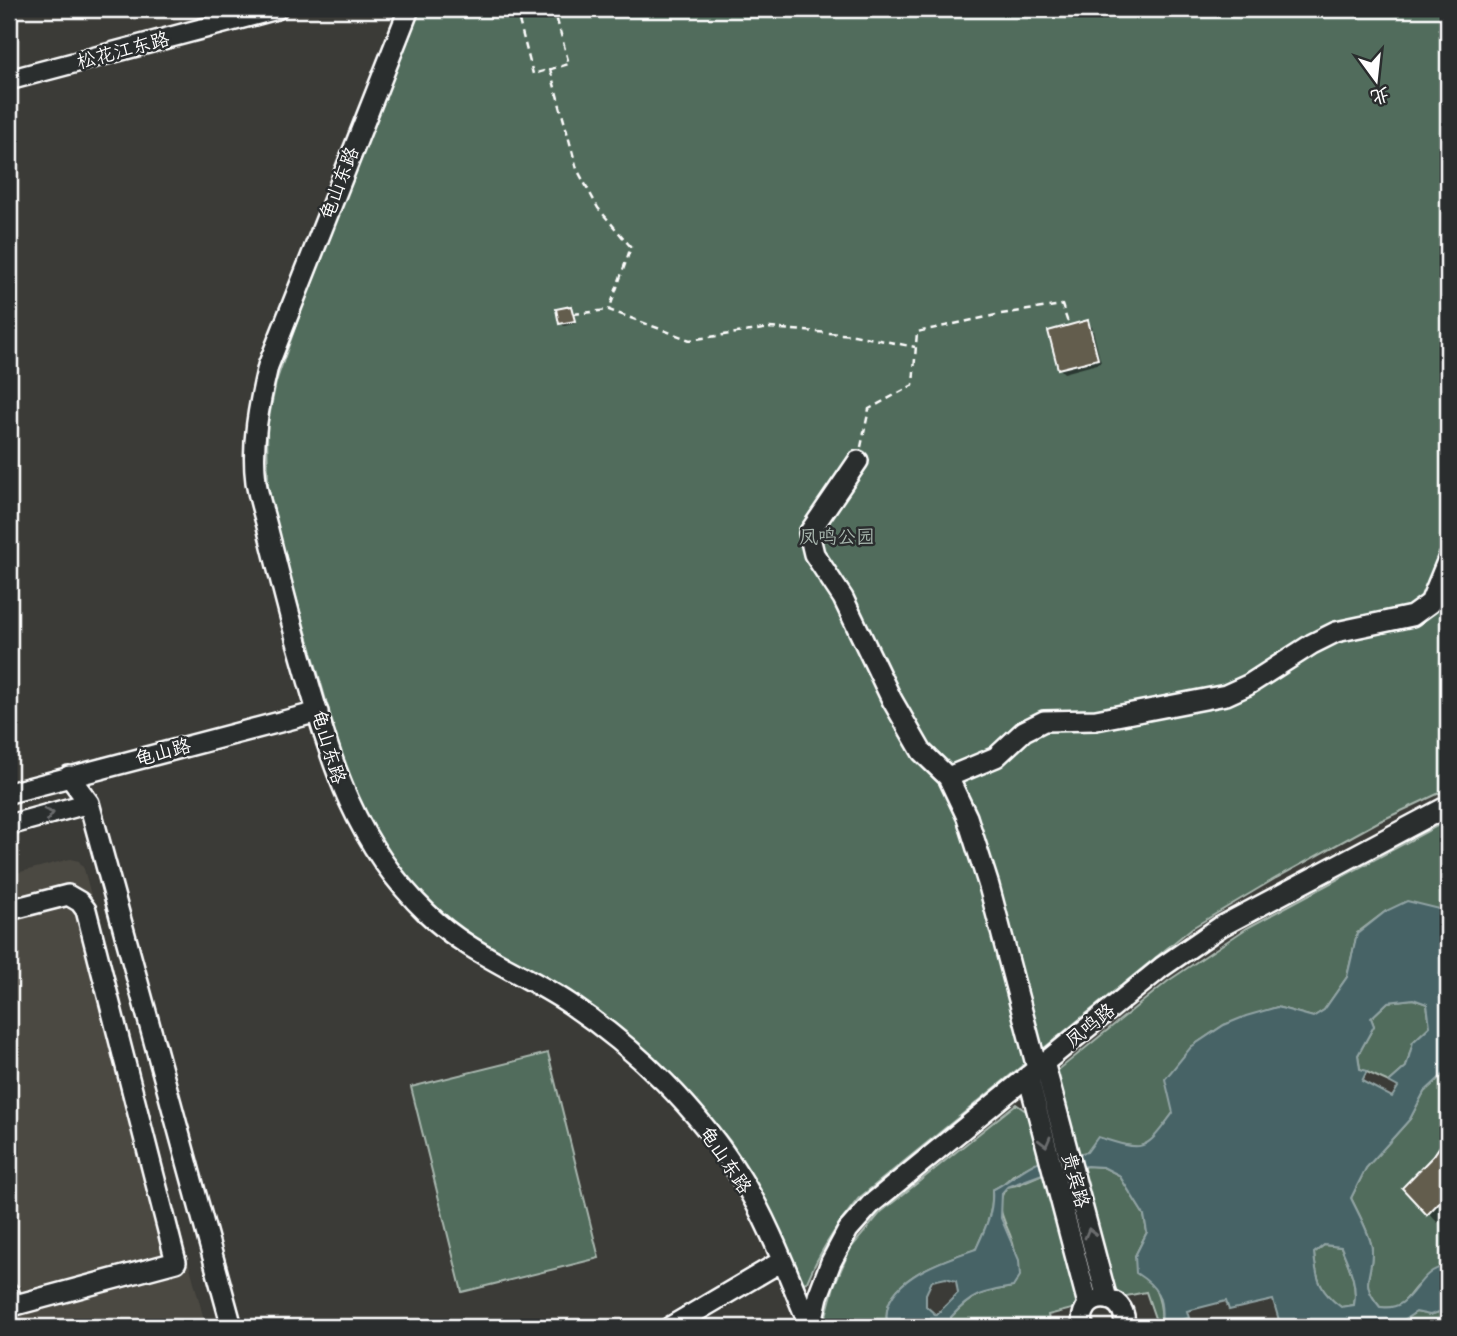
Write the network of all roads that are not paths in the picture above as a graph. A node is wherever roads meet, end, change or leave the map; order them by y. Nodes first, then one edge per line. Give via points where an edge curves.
1 (277, 9) edge
2 (409, 9) edge
3 (9, 80) edge
4 (858, 461) road end
5 (1448, 559) edge
6 (318, 712) junction
7 (69, 776) junction
8 (948, 777) junction
9 (9, 793) edge
10 (89, 803) junction
11 (1448, 806) edge
12 (9, 825) edge
13 (9, 910) edge
14 (1036, 1069) junction
15 (782, 1261) junction
16 (9, 1293) edge
17 (1098, 1301) junction
18 (232, 1327) edge
19 (670, 1327) edge
20 (811, 1327) edge
21 (1083, 1327) edge
22 (1124, 1327) edge

1 - 3 street, 松花江东路
2 - 6 street, 龟山东路 via 268,366 257,424 256,482
4 - 8 street, 贵宾路 via 809,533 814,554 922,751
5 - 8 street via 1430,603 1412,616 1336,632 1226,695 1096,720 1044,721 1024,731 996,757
6 - 7 street, 龟山路
6 - 15 street, 龟山东路 via 342,790 383,863 427,913 473,950 568,1003 667,1085 742,1179
7 - 9 street, 龟山路
7 - 10 street
8 - 14 street, 贵宾路 via 967,817 989,886
12 -> 10 street
10 - 18 street
11 - 14 street, 凤鸣路 via 1220,927 1162,967
13 - 16 street via 68,895 86,910 176,1262 12,1306
14 - 17 street, 贵宾路
14 - 20 street, 凤鸣路 via 871,1204 848,1230 818,1296
15 - 19 street
15 - 20 street, 龟山东路
17 - 21 street via 1082,1316
17 - 22 street via 1120,1306

